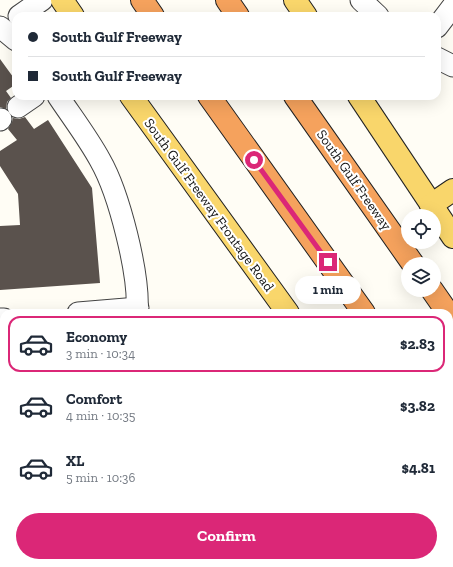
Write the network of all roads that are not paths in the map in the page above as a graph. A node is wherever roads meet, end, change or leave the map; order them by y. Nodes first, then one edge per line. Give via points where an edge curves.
1 (42, 0) edge
2 (62, 0) edge
3 (142, 0) edge
4 (227, 0) edge
5 (295, 0) edge
6 (453, 6) edge
7 (25, 12) edge
8 (70, 12) edge
9 (150, 12) edge
10 (235, 12) edge
11 (303, 12) edge
12 (441, 22) edge
13 (441, 60) edge
14 (453, 66) edge
15 (61, 100) edge
16 (134, 100) edge
17 (212, 100) edge
18 (297, 100) edge
19 (362, 100) edge
20 (453, 190) edge
21 (431, 205) junction
22 (453, 237) edge
23 (408, 257) edge
24 (437, 297) edge
25 (137, 309) edge
26 (282, 309) edge
27 (361, 309) edge
28 (445, 309) edge

1 - 7 lane
2 - 8 main road
3 - 9 highway
4 - 10 highway
5 - 11 main road
6 - 12 lane
13 - 14 lane
15 - 25 lane via 101,160 111,185 128,242
16 - 26 main road, South Gulf Freeway Frontage Road
17 - 27 highway
18 - 23 highway, South Gulf Freeway
19 - 21 main road
20 - 21 main road
21 - 22 main road
24 - 28 highway

